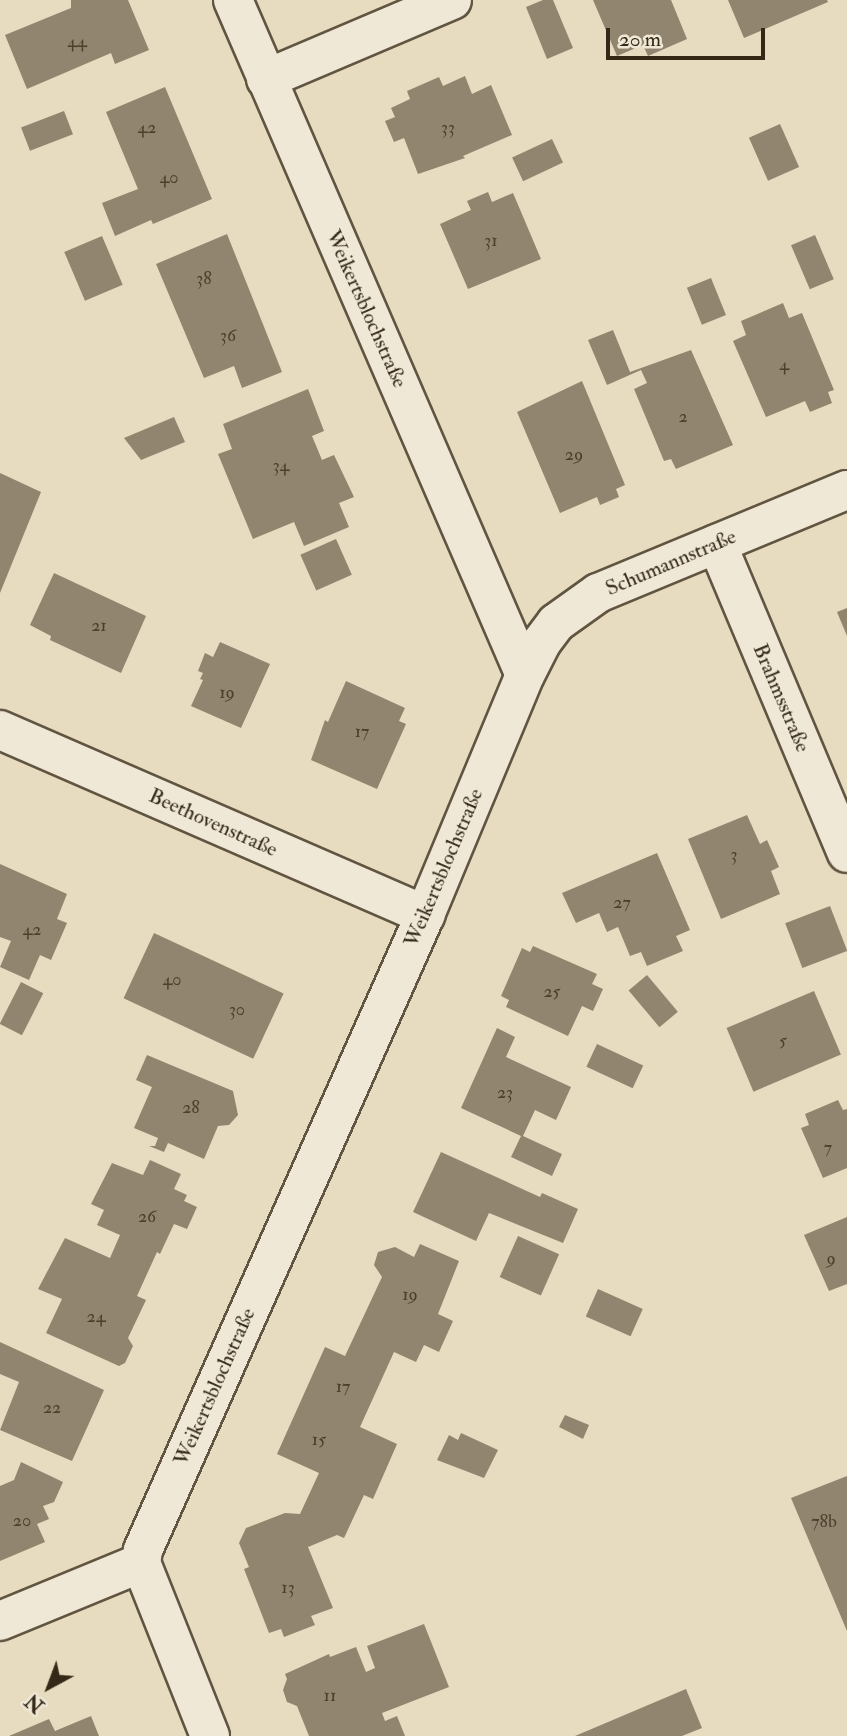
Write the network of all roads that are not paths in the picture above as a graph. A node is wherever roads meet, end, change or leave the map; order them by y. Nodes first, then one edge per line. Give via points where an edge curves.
1 (233, 0) edge
2 (452, 0) edge
3 (266, 79) junction
4 (847, 490) edge
5 (717, 544) junction
6 (525, 675) junction
7 (0, 730) edge
8 (847, 853) edge
9 (425, 915) junction
10 (141, 1563) junction
11 (0, 1620) edge
12 (210, 1736) edge

1 - 3 street, Weikertsblochstraße
2 - 3 street
3 - 6 street, Weikertsblochstraße
4 - 5 street, Schumannstraße
5 - 6 street, Schumannstraße via 598,593 573,608 541,643
5 - 8 street, Brahmsstraße
6 - 9 street, Weikertsblochstraße
7 - 9 street, Beethovenstraße
9 - 10 street, Weikertsblochstraße via 153,1525
10 - 11 street
10 - 12 street

